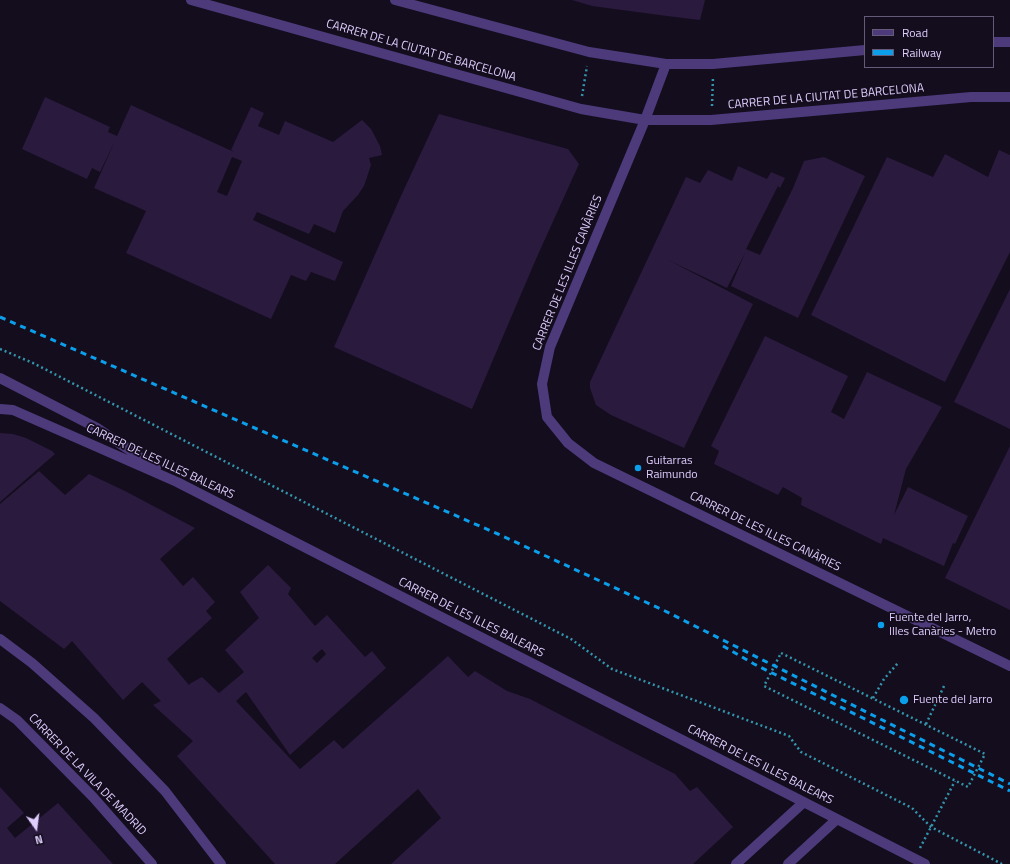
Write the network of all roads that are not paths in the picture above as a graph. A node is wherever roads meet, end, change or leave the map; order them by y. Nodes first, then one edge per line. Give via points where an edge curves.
1 (191, 0) edge
2 (395, 0) edge
3 (994, 42) edge
4 (1010, 42) edge
5 (864, 50) edge
6 (666, 64) junction
7 (1010, 97) edge
8 (645, 120) junction
9 (0, 378) edge
10 (0, 409) edge
11 (177, 482) junction
12 (0, 639) edge
13 (1010, 666) edge
14 (0, 708) edge
15 (804, 802) junction
16 (837, 819) junction
17 (152, 864) edge
18 (221, 864) edge
19 (736, 864) edge
20 (788, 864) edge
21 (925, 864) edge

1 - 8 street, CARRER DE LA CIUTAT DE BARCELONA via 581,109
2 - 6 street via 589,52
3 - 4 street
5 - 6 street via 713,64
6 - 8 street
7 - 8 street, CARRER DE LA CIUTAT DE BARCELONA via 971,97 711,120
8 - 13 street, CARRER DE LES ILLES CANÀRIES via 550,347 542,384 547,417 568,443 594,463
9 - 11 street via 97,428
10 - 11 street, CARRER DE LES ILLES BALEARS via 13,410
11 - 15 street, CARRER DE LES ILLES BALEARS
12 - 18 street via 32,663 94,718 165,791
14 - 17 street, CARRER DE LA VILA DE MADRID via 17,720 93,797
15 - 16 street, CARRER DE LES ILLES BALEARS
15 - 19 street
16 - 20 street
16 - 21 street, CARRER DE LES ILLES BALEARS

